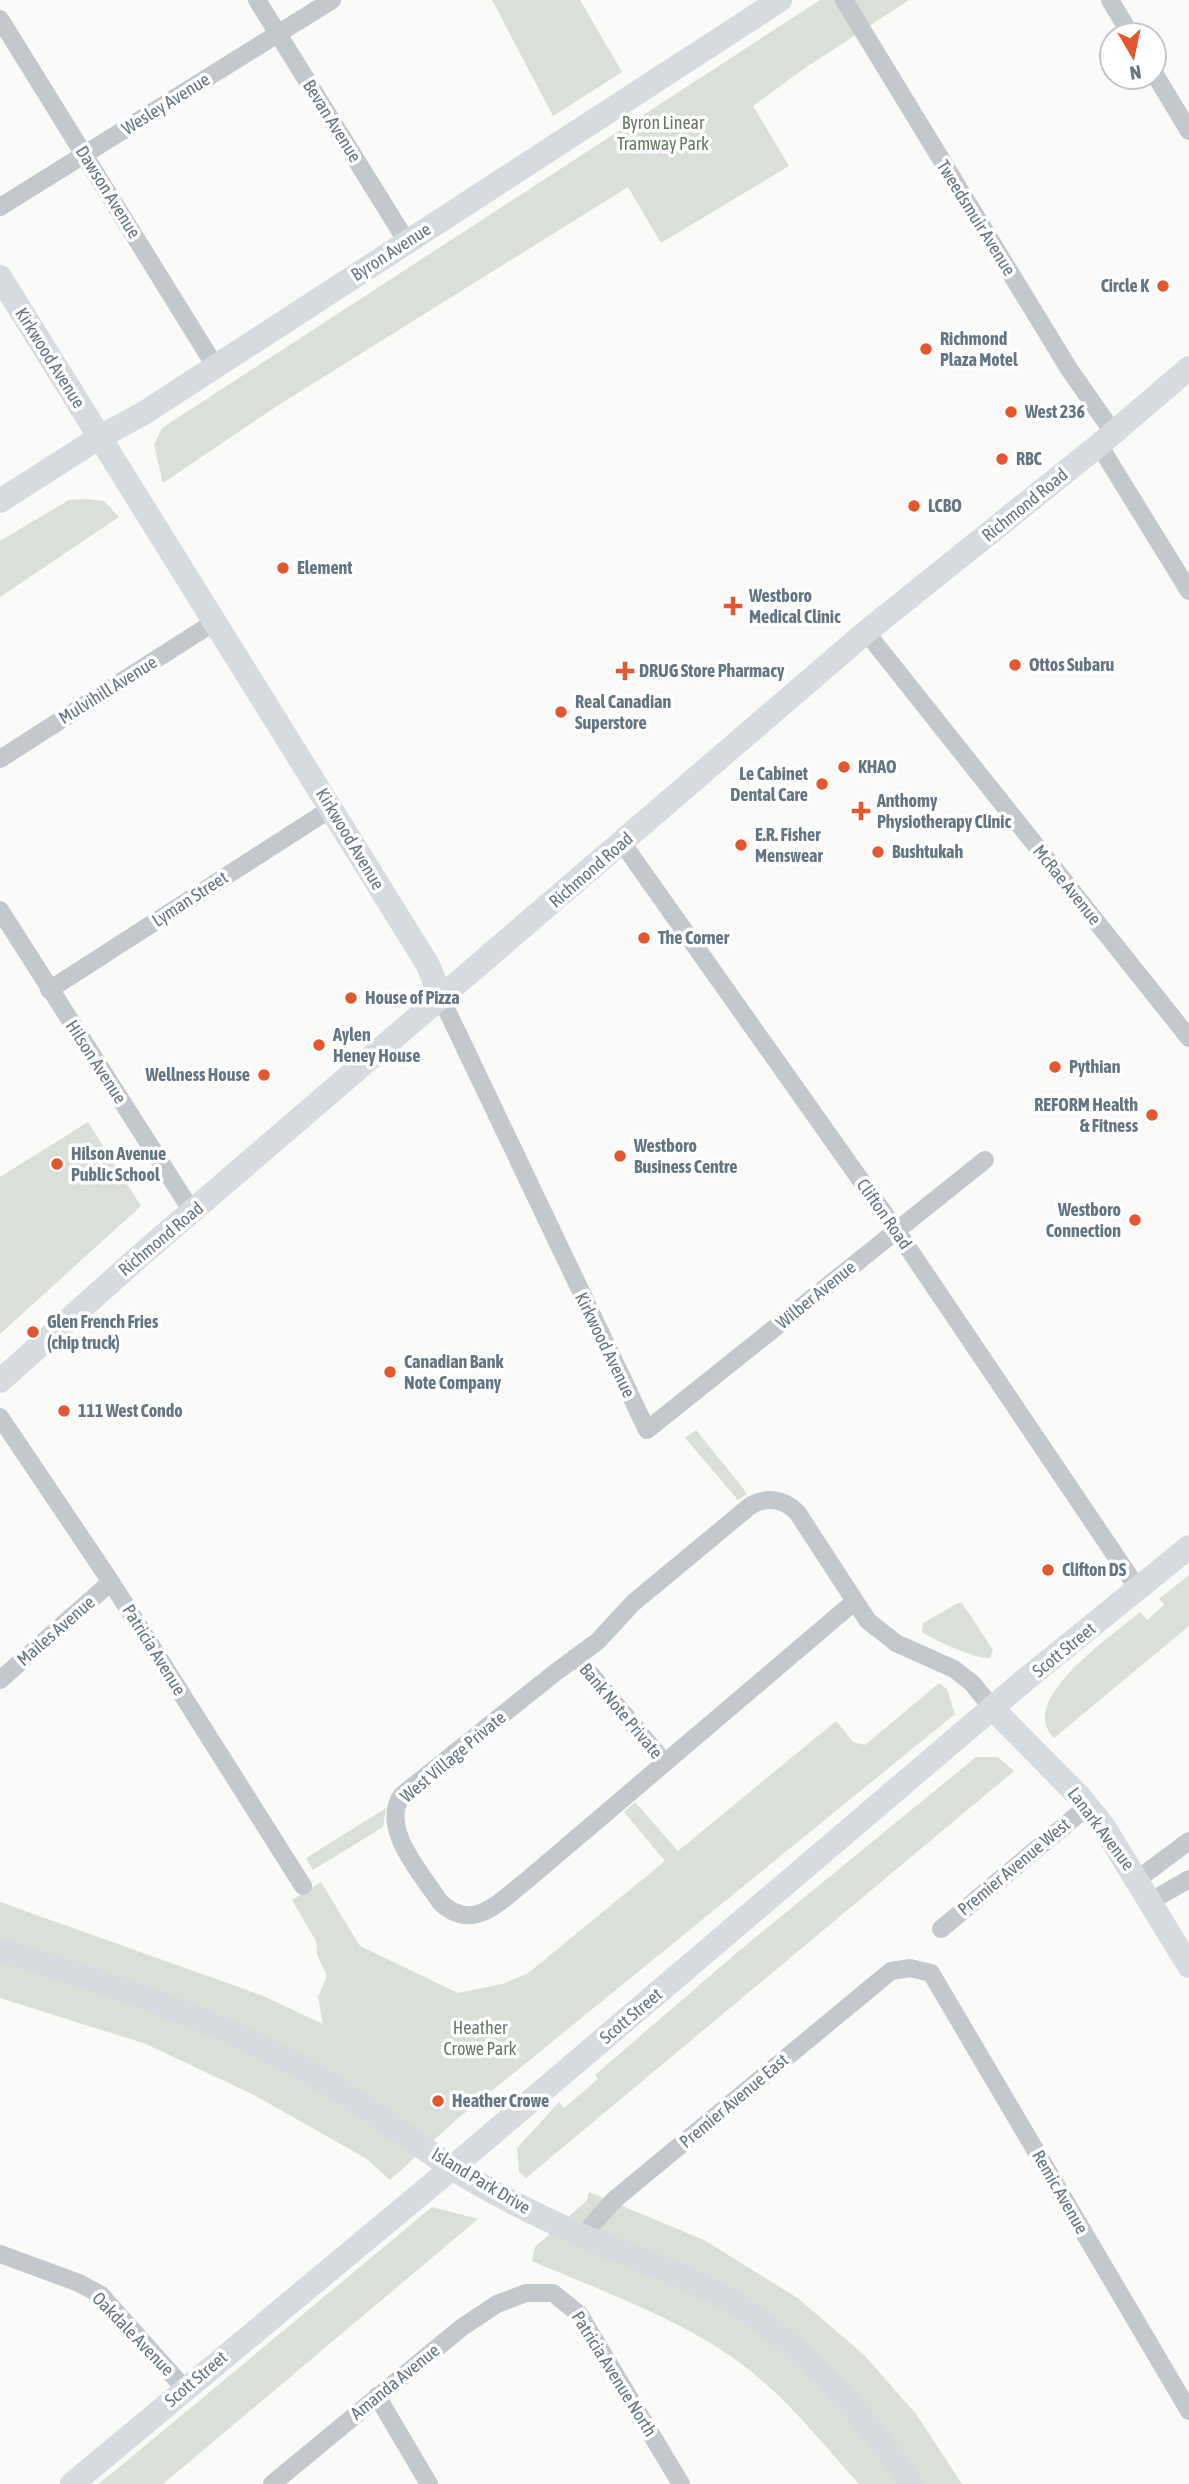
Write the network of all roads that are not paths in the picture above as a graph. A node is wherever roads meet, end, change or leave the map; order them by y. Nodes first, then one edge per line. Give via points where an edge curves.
1 (257, 0) edge
2 (332, 0) edge
3 (780, 0) edge
4 (844, 0) edge
5 (1110, 0) edge
6 (0, 19) edge
7 (1123, 21) edge
8 (278, 33) junction
9 (1165, 91) edge
10 (1189, 131) edge
11 (84, 155) junction
12 (0, 207) edge
13 (407, 242) junction
14 (0, 277) edge
15 (215, 366) junction
16 (1189, 368) edge
17 (100, 437) junction
18 (1106, 439) junction
19 (0, 501) edge
20 (1189, 591) edge
21 (216, 621) junction
22 (866, 632) junction
23 (0, 758) edge
24 (332, 808) junction
25 (622, 844) junction
26 (0, 911) edge
27 (49, 990) junction
28 (441, 998) junction
29 (1189, 1038) edge
30 (985, 1160) dead end
31 (193, 1213) junction
32 (896, 1230) junction
33 (0, 1381) edge
34 (0, 1417) edge
35 (648, 1430) joint
36 (1189, 1547) edge
37 (111, 1583) junction
38 (1138, 1589) junction
39 (855, 1602) junction
40 (578, 1659) junction
41 (0, 1680) edge
42 (993, 1709) junction
43 (665, 1763) junction
44 (1080, 1798) junction
45 (1189, 1841) edge
46 (1138, 1879) junction
47 (1189, 1879) edge
48 (303, 1886) dead end
49 (1151, 1901) junction
50 (941, 1929) dead end
51 (0, 1950) edge
52 (1189, 1966) edge
53 (891, 1971) joint
54 (452, 2168) junction
55 (582, 2236) junction
56 (0, 2254) edge
57 (526, 2293) joint
58 (184, 2388) junction
59 (377, 2396) junction
60 (1189, 2411) edge
61 (72, 2484) edge
62 (272, 2484) edge
63 (429, 2484) edge
64 (681, 2484) edge
65 (911, 2484) edge

1 - 8 street, Bevan Avenue
2 - 8 street, Wesley Avenue
3 - 13 main road, Byron Avenue
4 - 18 street, Tweedsmuir Avenue via 1069,369
5 - 7 street
6 - 11 street, Dawson Avenue
8 - 11 street, Wesley Avenue
8 - 13 street, Bevan Avenue
9 - 10 street
11 - 12 street, Wesley Avenue
11 - 15 street, Dawson Avenue
13 - 15 main road, Byron Avenue
14 - 17 main road, Kirkwood Avenue
15 - 17 main road, Byron Avenue
16 - 18 main road, Richmond Road
17 - 19 main road, Byron Avenue
17 - 21 main road, Kirkwood Avenue
18 - 20 street, Tweedsmuir Avenue
18 - 22 main road, Richmond Road
21 - 23 street, Mulvihill Avenue
21 - 24 main road, Kirkwood Avenue
22 - 25 main road, Richmond Road
22 - 29 street, McRae Avenue
24 - 27 street, Lyman Street
24 - 28 main road, Kirkwood Avenue via 428,965
25 - 28 main road, Richmond Road
25 - 32 street, Clifton Road
26 - 27 street, Hilson Avenue
27 - 31 street, Hilson Avenue
28 - 31 main road, Richmond Road
28 - 35 street, Kirkwood Avenue
30 - 32 street, Wilber Avenue
31 - 33 main road, Richmond Road
32 - 35 street, Wilber Avenue
32 - 38 street, Clifton Road
34 - 37 street, Patricia Avenue
36 - 38 main road, Scott Street
37 - 41 street, Mailes Avenue
37 - 48 street, Patricia Avenue
38 - 42 main road, Scott Street
39 - 40 street, West Village Private via 797,1512 783,1502 766,1500 750,1506 633,1603
39 - 42 street, West Village Private via 869,1621 896,1643 939,1660 972,1683
39 - 43 street, West Village Private
40 - 43 street, Bank Note Private
40 - 43 street, West Village Private via 397,1802 395,1821 401,1839 440,1902 455,1915 477,1915 488,1909
42 - 44 main road, Lanark Avenue
42 - 54 main road, Scott Street
44 - 46 main road, Lanark Avenue
44 - 50 street, Premier Avenue West
45 - 46 street
46 - 49 main road, Lanark Avenue
47 - 49 street
49 - 52 main road, Lanark Avenue
51 - 54 main road, Island Park Drive via 118,1987 245,2038 329,2084
53 - 55 street, Premier Avenue East via 614,2200
53 - 60 street, Remic Avenue via 910,1968 931,1973
54 - 55 main road, Island Park Drive
54 - 58 main road, Scott Street
55 - 65 main road, Island Park Drive via 664,2268 759,2320 831,2382
56 - 58 street, Oakdale Avenue via 102,2295
57 - 59 street, Amanda Avenue via 479,2315
57 - 64 street, Patricia Avenue North via 558,2295 579,2314
58 - 61 main road, Scott Street
59 - 62 street, Amanda Avenue
59 - 63 street

